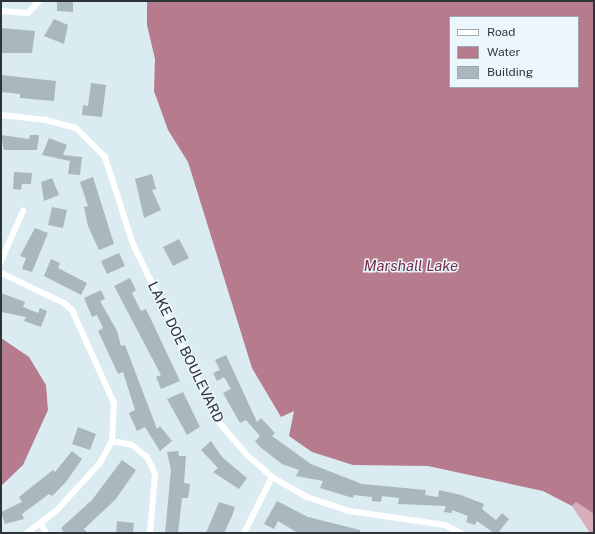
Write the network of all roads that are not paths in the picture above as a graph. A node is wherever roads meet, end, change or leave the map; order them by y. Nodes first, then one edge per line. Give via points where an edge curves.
1 (39, 1) edge
2 (1, 11) edge
3 (1, 115) edge
4 (23, 211) dead end
5 (1, 261) edge
6 (1, 273) edge
7 (112, 441) junction
8 (272, 477) junction
9 (41, 524) junction
10 (26, 533) edge
11 (46, 533) edge
12 (150, 533) edge
13 (244, 533) edge
14 (461, 533) edge

1 - 2 street via 28,13
3 - 8 street, LAKE DOE BOULEVARD via 46,120 76,128 105,157 133,244 218,421
4 - 5 street
6 - 7 street via 64,302 72,310 112,395
7 - 9 street via 91,475
7 - 12 street via 132,445 147,458 152,467 155,475
8 - 13 street
8 - 14 street, LAKE DOE BOULEVARD via 328,505 445,526
9 - 10 street
9 - 11 street

